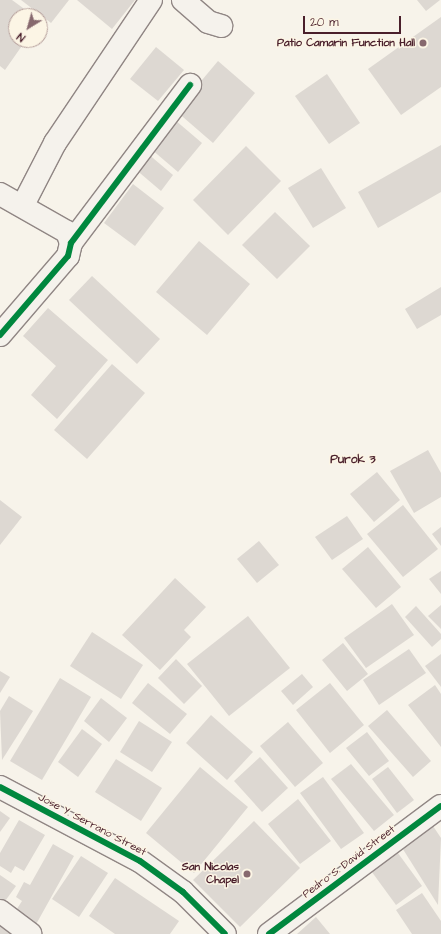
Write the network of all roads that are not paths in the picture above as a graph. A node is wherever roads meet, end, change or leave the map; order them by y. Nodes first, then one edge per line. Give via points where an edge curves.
1 (151, 0) edge
2 (183, 0) edge
3 (222, 26) dead end
4 (190, 85) dead end
5 (0, 194) edge
6 (23, 205) junction
7 (71, 243) junction
8 (0, 335) edge
9 (0, 787) edge
10 (441, 806) edge
11 (0, 911) edge
12 (30, 934) edge
13 (225, 934) edge
14 (269, 934) edge

1 - 6 street via 55,143
2 - 3 street via 208,22
4 - 7 street
5 - 6 street
6 - 7 street via 67,232
7 - 8 street via 68,256
9 - 13 street, Jose Y. Serrano Street via 140,861 183,892
10 - 14 street, Pedro S. David Street
11 - 12 street

